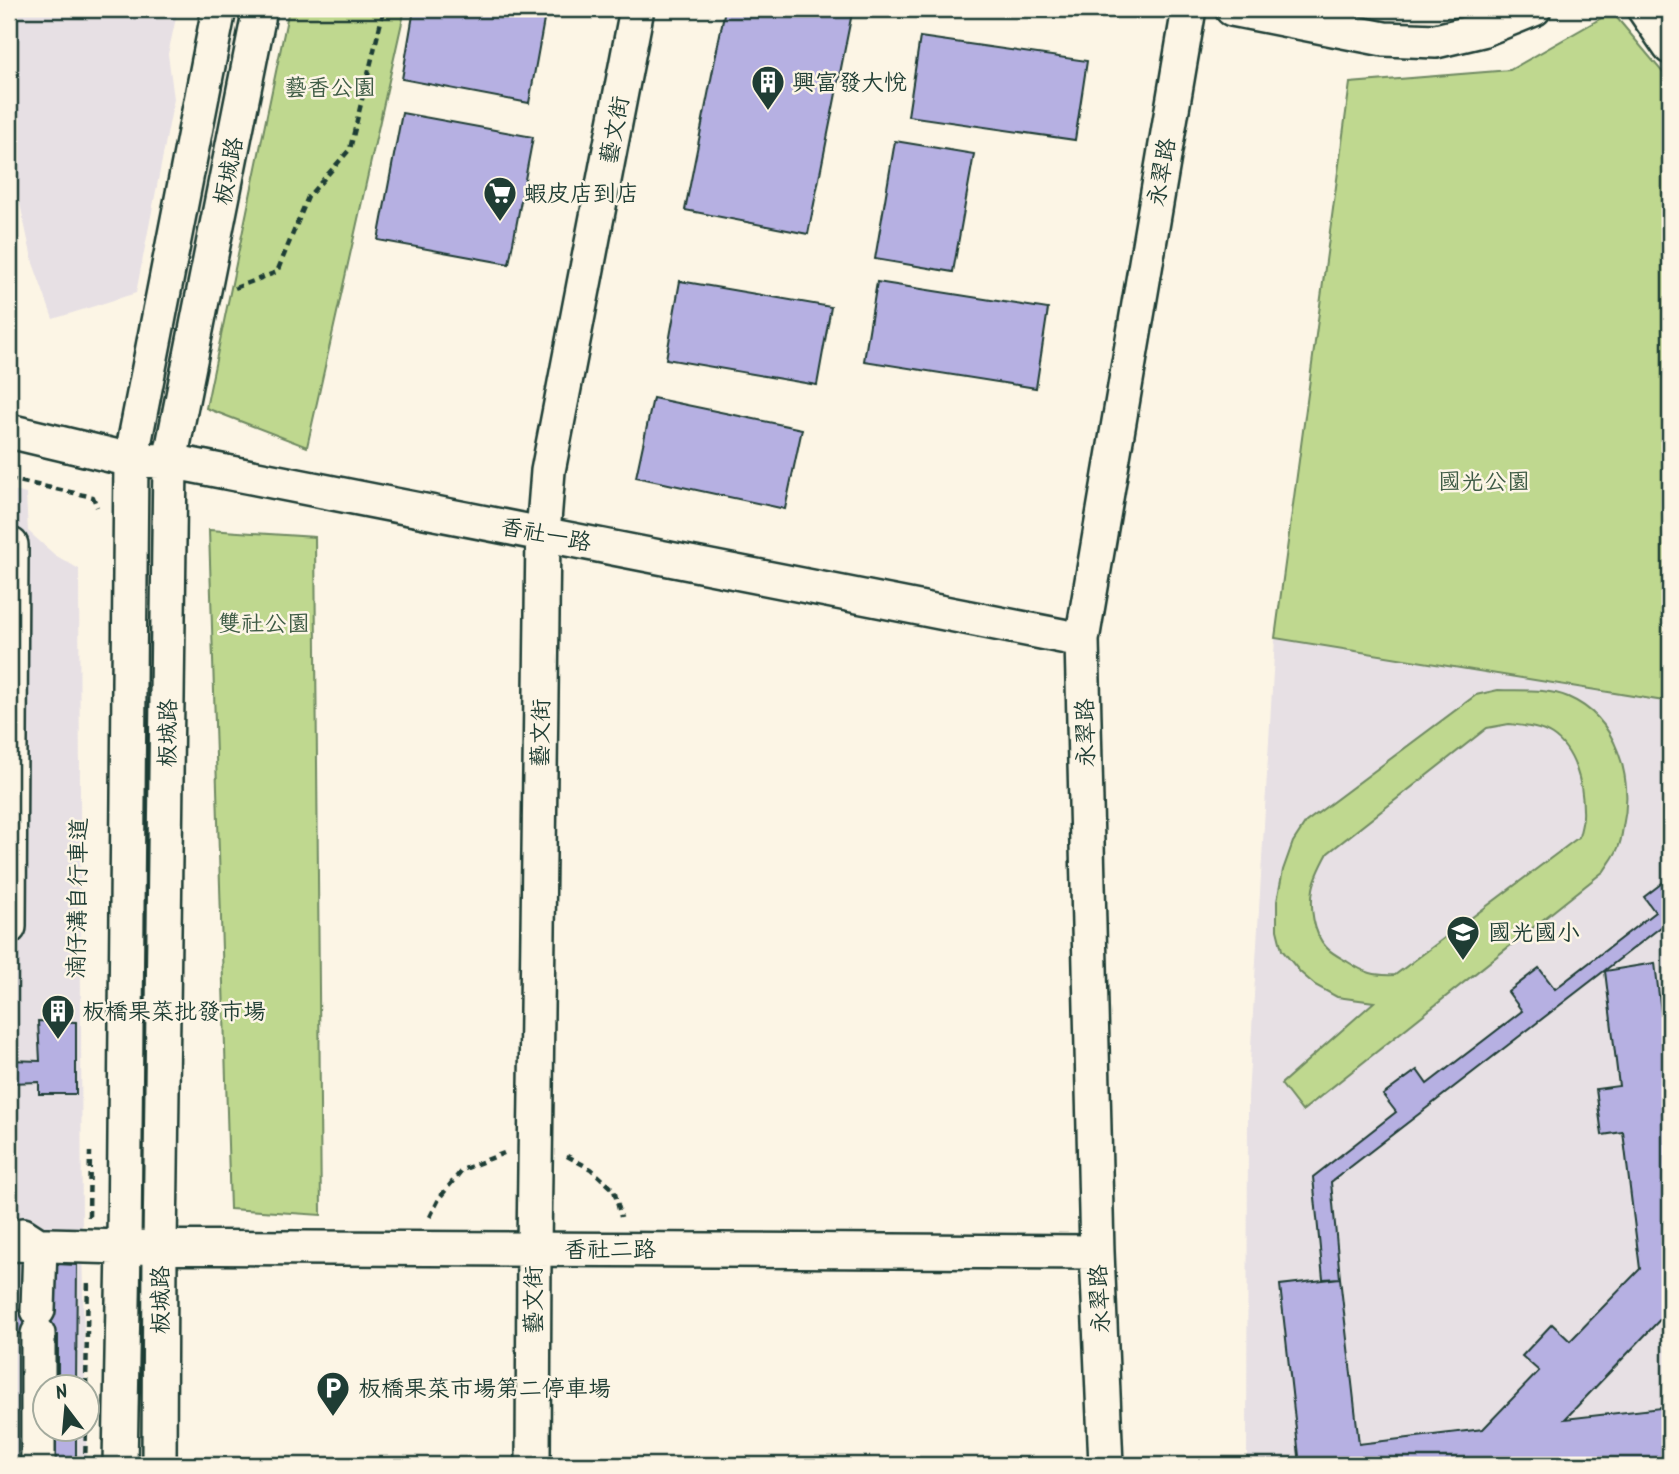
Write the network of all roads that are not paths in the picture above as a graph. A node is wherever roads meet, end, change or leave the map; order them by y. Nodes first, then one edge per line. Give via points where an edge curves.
1 (219, 9) edge
2 (260, 9) edge
3 (637, 9) edge
4 (1189, 9) edge
5 (1232, 9) edge
6 (1534, 9) edge
7 (1644, 9) edge
8 (1670, 47) edge
9 (9, 430) edge
10 (131, 460) junction
11 (170, 461) junction
12 (543, 534) junction
13 (9, 545) edge
14 (1082, 640) junction
15 (9, 928) edge
16 (9, 1225) edge
17 (25, 1245) edge
18 (124, 1247) junction
19 (160, 1247) junction
20 (534, 1249) junction
21 (1097, 1252) junction
22 (38, 1465) edge
23 (120, 1465) edge
24 (159, 1465) edge
25 (533, 1465) edge
26 (1107, 1465) edge

1 - 10 street, 板城路
2 - 11 street, 板城路
3 - 12 street, 藝文街 via 548,471
4 - 14 street, 永翠路
5 - 6 street via 1384,39 1436,41 1482,30
7 - 8 street
9 - 10 street, 香社一路
10 - 11 street, 香社一路
10 - 18 street, 板城路
11 - 12 street, 香社一路
11 - 19 street, 板城路
12 - 14 street, 香社一路
12 - 20 street, 藝文街
13 - 15 street
14 - 21 street, 永翠路
16 - 17 street
17 - 18 street, 香社二路
17 - 22 street via 38,1322
18 - 19 street, 香社二路
18 - 23 street, 板城路
19 - 20 street, 香社二路
19 - 24 street, 板城路
20 - 21 street, 香社二路
20 - 25 street, 藝文街
21 - 26 street, 永翠路

